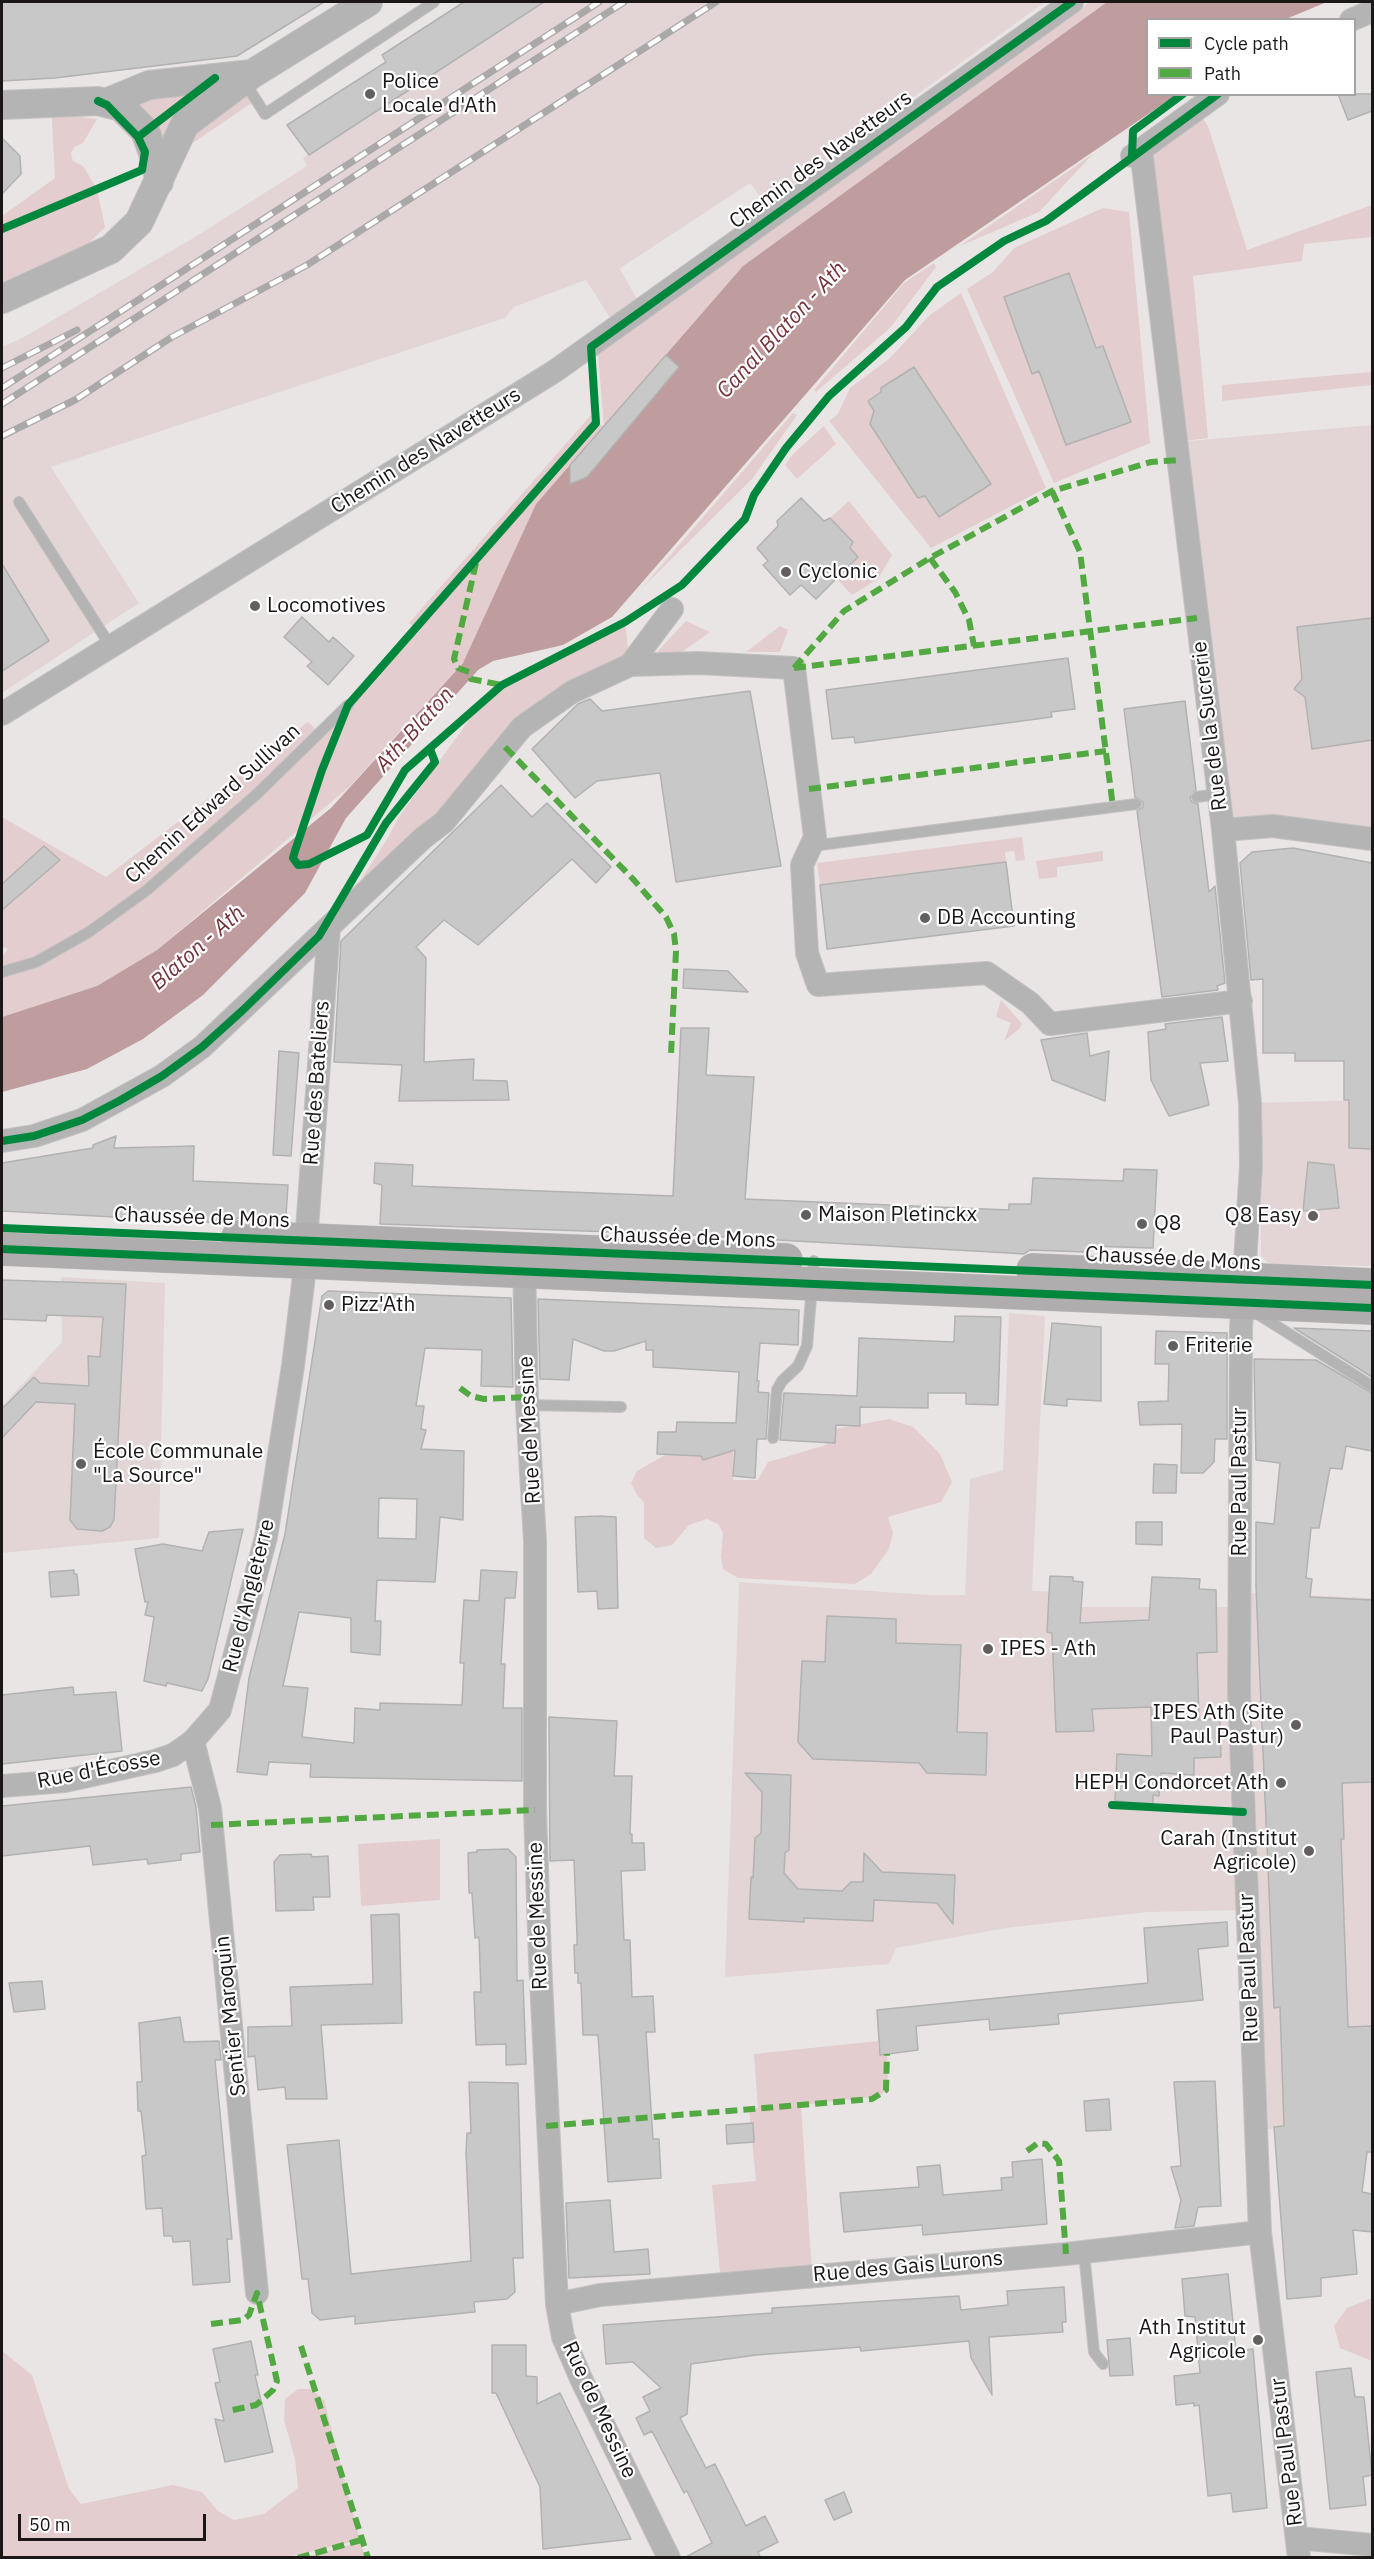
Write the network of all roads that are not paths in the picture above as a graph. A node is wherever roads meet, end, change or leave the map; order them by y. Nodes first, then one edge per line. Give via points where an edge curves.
1 (368, 2) edge
2 (434, 2) edge
3 (1072, 2) edge
4 (1372, 11) edge
5 (1356, 18) edge
6 (248, 78) junction
7 (1215, 96) edge
8 (108, 102) junction
9 (2, 105) edge
10 (159, 182) junction
11 (2, 299) edge
12 (19, 502) dead end
13 (672, 609) dead end
14 (111, 647) junction
15 (630, 665) junction
16 (2, 714) edge
17 (343, 718) dead end
18 (1136, 804) dead end
19 (1223, 830) junction
20 (1372, 838) edge
21 (811, 846) junction
22 (324, 932) junction
23 (2, 972) edge
24 (1241, 1001) junction
25 (2, 1141) edge
26 (2, 1228) edge
27 (2, 1249) edge
28 (305, 1251) junction
29 (524, 1261) junction
30 (813, 1272) junction
31 (1372, 1286) edge
32 (1243, 1292) junction
33 (1372, 1308) edge
34 (1372, 1386) edge
35 (527, 1405) junction
36 (621, 1407) dead end
37 (773, 1438) dead end
38 (193, 1741) junction
39 (2, 1786) edge
40 (1260, 2232) junction
41 (1084, 2253) junction
42 (257, 2293) dead end
43 (557, 2304) junction
44 (1103, 2364) dead end
45 (1372, 2545) edge
46 (1298, 2548) edge
47 (669, 2558) edge

1 - 6 street
2 - 6 lane via 265,114
3 - 14 street, Chemin des Navetteurs via 555,372
4 - 5 street
6 - 8 street via 149,85
6 - 10 street via 185,124
7 - 19 street, Rue de la Sucrerie via 1136,152 1207,796
8 - 9 street
8 - 10 street via 129,112 145,131
10 - 11 street via 139,222 111,249
12 - 14 lane
13 - 15 street
14 - 16 street, Chemin des Navetteurs
15 - 21 street via 698,663 794,668 815,837
15 - 22 street via 572,692 522,727 444,822
17 - 23 lane, Chemin Edward Sullivan via 348,705 241,809 147,890 69,944 36,962
18 - 21 lane
19 - 20 street via 1273,826
19 - 24 street, Rue de la Sucrerie
21 - 24 street via 802,865 807,953 818,985 987,973 1050,1024
22 - 25 street via 202,1047 162,1076 82,1120 34,1136
22 - 28 street, Rue des Bateliers
24 - 32 street, Rue de la Sucrerie via 1251,1165
26 - 28 main road, Chaussée de Mons
27 - 28 main road, Chaussée de Mons
28 - 29 main road, Chaussée de Mons
28 - 38 street, Rue d'Angleterre via 293,1366 266,1537 220,1710
29 - 30 main road, Chaussée de Mons
29 - 35 street, Rue de Messine
30 - 32 main road, Chaussée de Mons
30 - 37 lane via 807,1346 798,1366 777,1390
31 - 32 main road, Chaussée de Mons
32 - 33 main road, Chaussée de Mons
32 - 34 lane
32 - 40 street, Rue Paul Pastur via 1239,1690
35 - 36 lane
35 - 43 street, Rue de Messine via 535,1541 535,1810 540,1960
38 - 39 street, Rue d'Écosse via 173,1755 155,1761 65,1781
38 - 42 street, Sentier Maroquin via 210,1808
40 - 41 street, Rue des Gais Lurons
40 - 46 street, Rue Paul Pastur
41 - 43 street, Rue des Gais Lurons via 609,2294
41 - 44 lane via 1094,2352
43 - 47 street, Rue de Messine via 563,2337 579,2374
45 - 46 street

